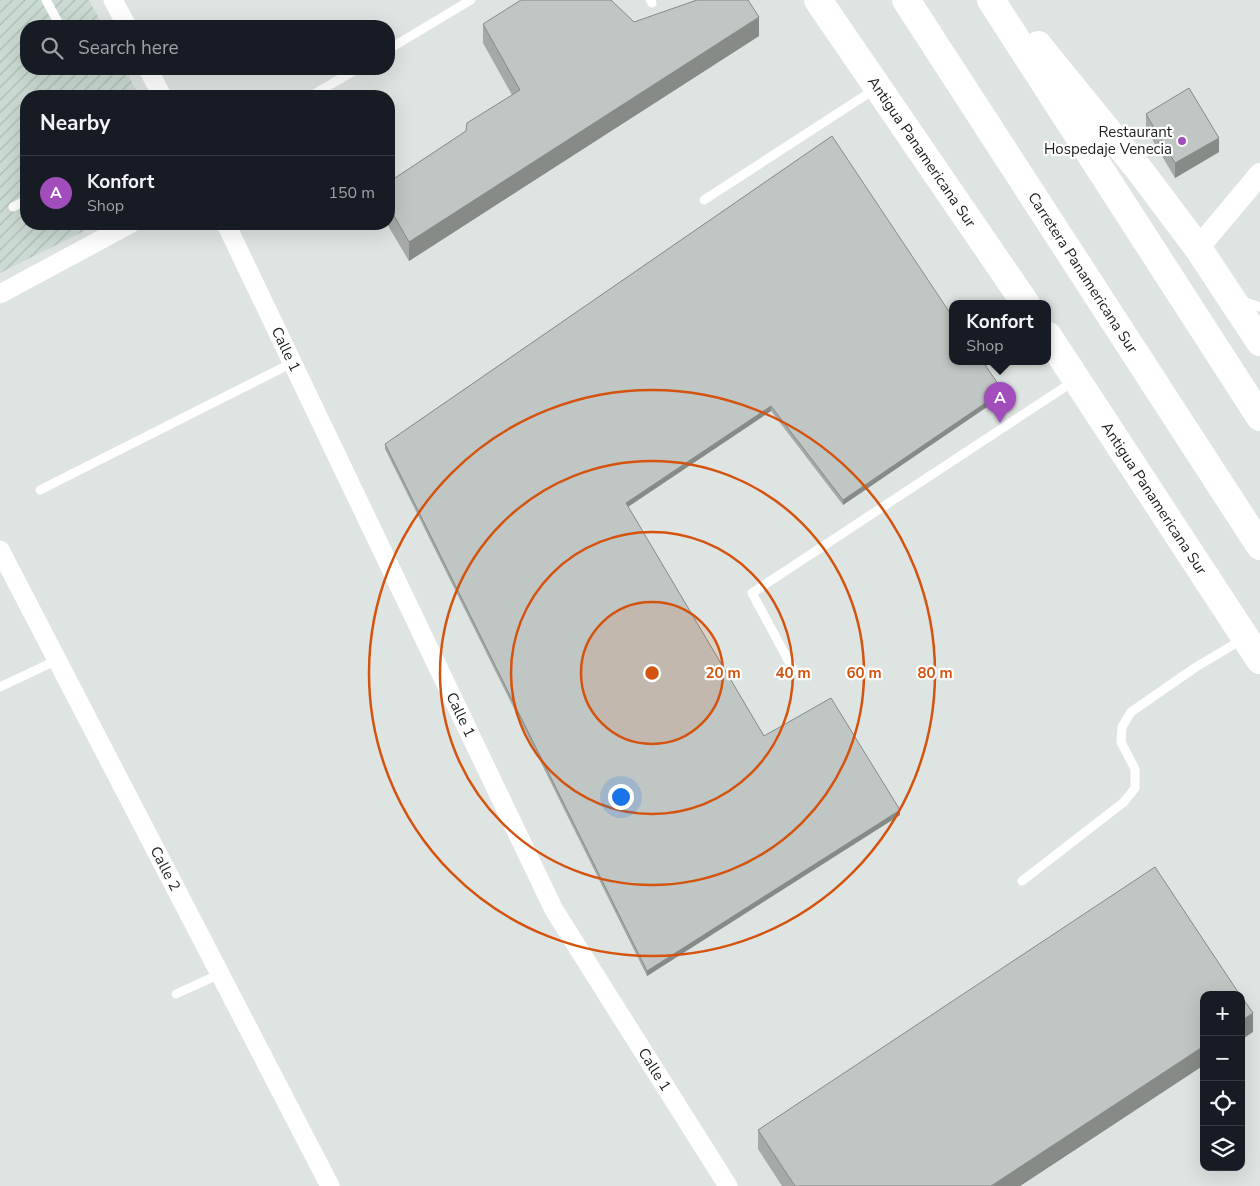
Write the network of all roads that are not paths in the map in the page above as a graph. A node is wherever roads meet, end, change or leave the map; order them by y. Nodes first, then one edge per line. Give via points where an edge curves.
1 (46, 0) edge
2 (113, 0) edge
3 (471, 0) edge
4 (818, 0) edge
5 (906, 0) edge
6 (991, 0) edge
7 (1001, 0) edge
8 (57, 20) edge
9 (124, 20) edge
10 (395, 46) edge
11 (151, 75) edge
12 (347, 75) edge
13 (878, 88) junction
14 (159, 90) edge
15 (321, 90) edge
16 (1260, 174) edge
17 (704, 200) dead end
18 (20, 204) edge
19 (13, 208) dead end
20 (119, 230) edge
21 (229, 230) edge
22 (1198, 248) junction
23 (0, 294) edge
24 (1229, 296) junction
25 (1023, 300) edge
26 (1260, 307) edge
27 (1051, 340) edge
28 (1260, 342) edge
29 (292, 362) junction
30 (1077, 379) junction
31 (1260, 417) edge
32 (40, 490) dead end
33 (1260, 546) edge
34 (0, 550) edge
35 (1245, 638) junction
36 (57, 660) junction
37 (1260, 660) edge
38 (794, 671) dead end
39 (0, 687) edge
40 (1022, 881) dead end
41 (220, 974) junction
42 (176, 994) dead end
43 (330, 1186) edge
44 (728, 1186) edge

1 - 8 lane
2 - 9 street
3 - 10 lane
4 - 13 main road, Antigua Panamericana Sur
5 - 33 main road, Carretera Panamericana Sur
6 - 31 main road
7 - 22 main road via 1141,172
11 - 14 street
12 - 15 lane
13 - 17 lane
13 - 25 main road, Antigua Panamericana Sur
16 - 22 street
18 - 19 lane
20 - 23 street
21 - 29 street, Calle 1
22 - 24 main road
24 - 26 lane
24 - 28 main road
27 - 30 main road, Antigua Panamericana Sur
29 - 32 lane
29 - 44 street, Calle 1 via 554,910
30 - 35 main road, Antigua Panamericana Sur
30 - 38 lane via 752,593
34 - 36 street, Calle 2
35 - 37 main road, Antigua Panamericana Sur
35 - 40 lane via 1131,712 1122,727 1121,742 1135,769 1134,788 1124,802
36 - 39 lane
36 - 41 street, Calle 2
41 - 42 lane
41 - 43 street, Calle 2

